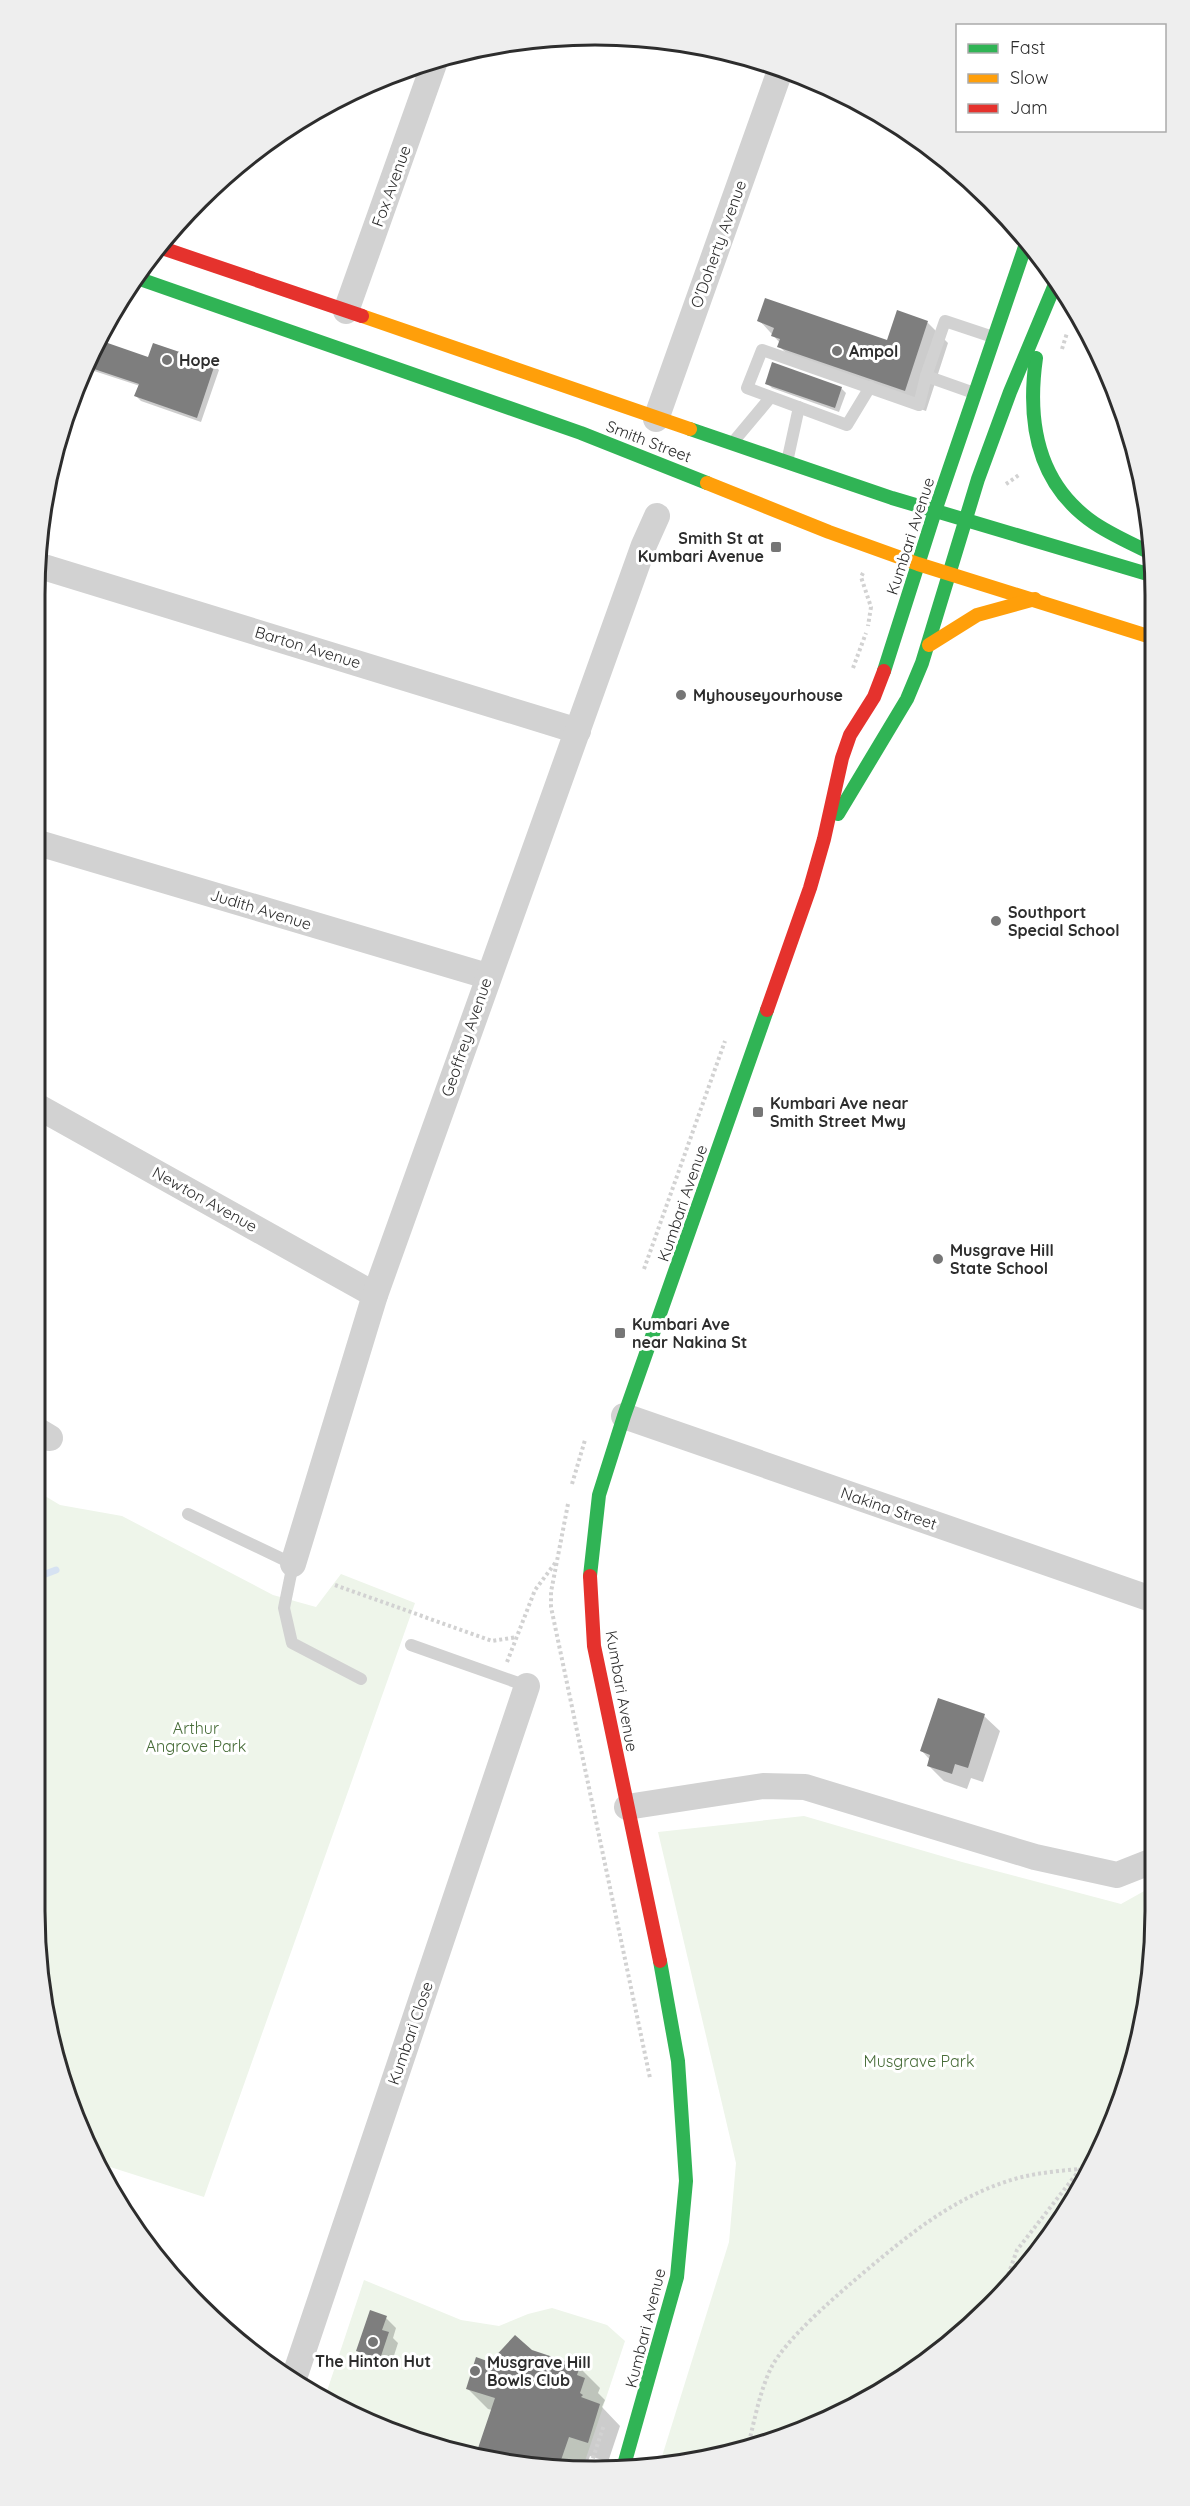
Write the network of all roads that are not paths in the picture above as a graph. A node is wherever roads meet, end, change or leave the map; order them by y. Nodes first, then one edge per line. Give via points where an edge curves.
1 (432, 70) edge
2 (778, 76) edge
3 (167, 250) edge
4 (1024, 251) edge
5 (144, 281) edge
6 (1053, 291) edge
7 (346, 311) junction
8 (1043, 318) junction
9 (995, 338) junction
10 (926, 376) junction
11 (870, 387) junction
12 (975, 394) junction
13 (770, 398) junction
14 (799, 408) junction
15 (656, 419) junction
16 (732, 444) junction
17 (787, 463) junction
18 (934, 511) junction
19 (657, 516) dead end
20 (966, 520) junction
21 (1143, 549) edge
22 (918, 564) junction
23 (46, 567) edge
24 (1144, 573) edge
25 (951, 574) junction
26 (1035, 599) junction
27 (1145, 635) edge
28 (929, 645) junction
29 (578, 730) junction
30 (824, 839) junction
31 (45, 845) edge
32 (488, 976) junction
33 (45, 1111) edge
34 (375, 1295) junction
35 (624, 1416) junction
36 (188, 1514) dead end
37 (293, 1564) junction
38 (1145, 1597) edge
39 (411, 1645) dead end
40 (361, 1679) dead end
41 (527, 1686) joint
42 (627, 1807) junction
43 (1145, 1864) edge
44 (296, 2372) edge
45 (625, 2460) edge

1 - 7 street, Fox Avenue
2 - 15 street, O'Doherty Avenue
3 - 7 main road, Smith Street
4 - 9 main road, Kumbari Avenue
5 - 22 main road, Smith Street via 591,437
6 - 8 main road, Kumbari Avenue
7 - 15 main road, Smith Street
8 - 20 main road, Kumbari Avenue via 1001,417
8 - 21 main road via 1031,412 1034,436 1046,469 1086,517
9 - 10 lane via 945,321
9 - 12 main road, Kumbari Avenue
10 - 11 lane via 919,405
10 - 12 lane
11 - 13 lane via 762,350 747,388
11 - 14 lane via 847,425
12 - 18 main road, Kumbari Avenue
13 - 14 lane
13 - 16 lane
14 - 17 lane
15 - 16 main road, Smith Street
16 - 17 main road, Smith Street
17 - 18 main road, Smith Street
18 - 20 main road, Smith Street
18 - 22 main road, Kumbari Avenue
19 - 29 street, Geoffrey Avenue
20 - 24 main road, Smith Street
20 - 25 main road, Kumbari Avenue
22 - 25 main road, Smith Street
22 - 30 main road, Kumbari Avenue via 874,697 850,735 842,758
23 - 29 street, Barton Avenue
25 - 26 main road, Smith Street
25 - 28 main road, Kumbari Avenue
26 - 27 main road, Smith Street
26 - 28 main road via 977,615
28 - 30 main road, Kumbari Avenue via 907,699
29 - 32 street, Geoffrey Avenue
30 - 35 main road, Kumbari Avenue
31 - 32 street, Judith Avenue
32 - 34 street, Geoffrey Avenue
33 - 34 street, Newton Avenue
34 - 37 street, Geoffrey Avenue
35 - 38 street, Nakina Street
35 - 42 main road, Kumbari Avenue via 599,1495 590,1575 594,1646
36 - 37 lane
37 - 40 lane via 284,1608 292,1643
39 - 41 lane
41 - 44 street, Kumbari Close
42 - 43 street via 763,1786 805,1787 1035,1857 1117,1875
42 - 45 main road, Kumbari Avenue via 678,2061 686,2181 674,2288

